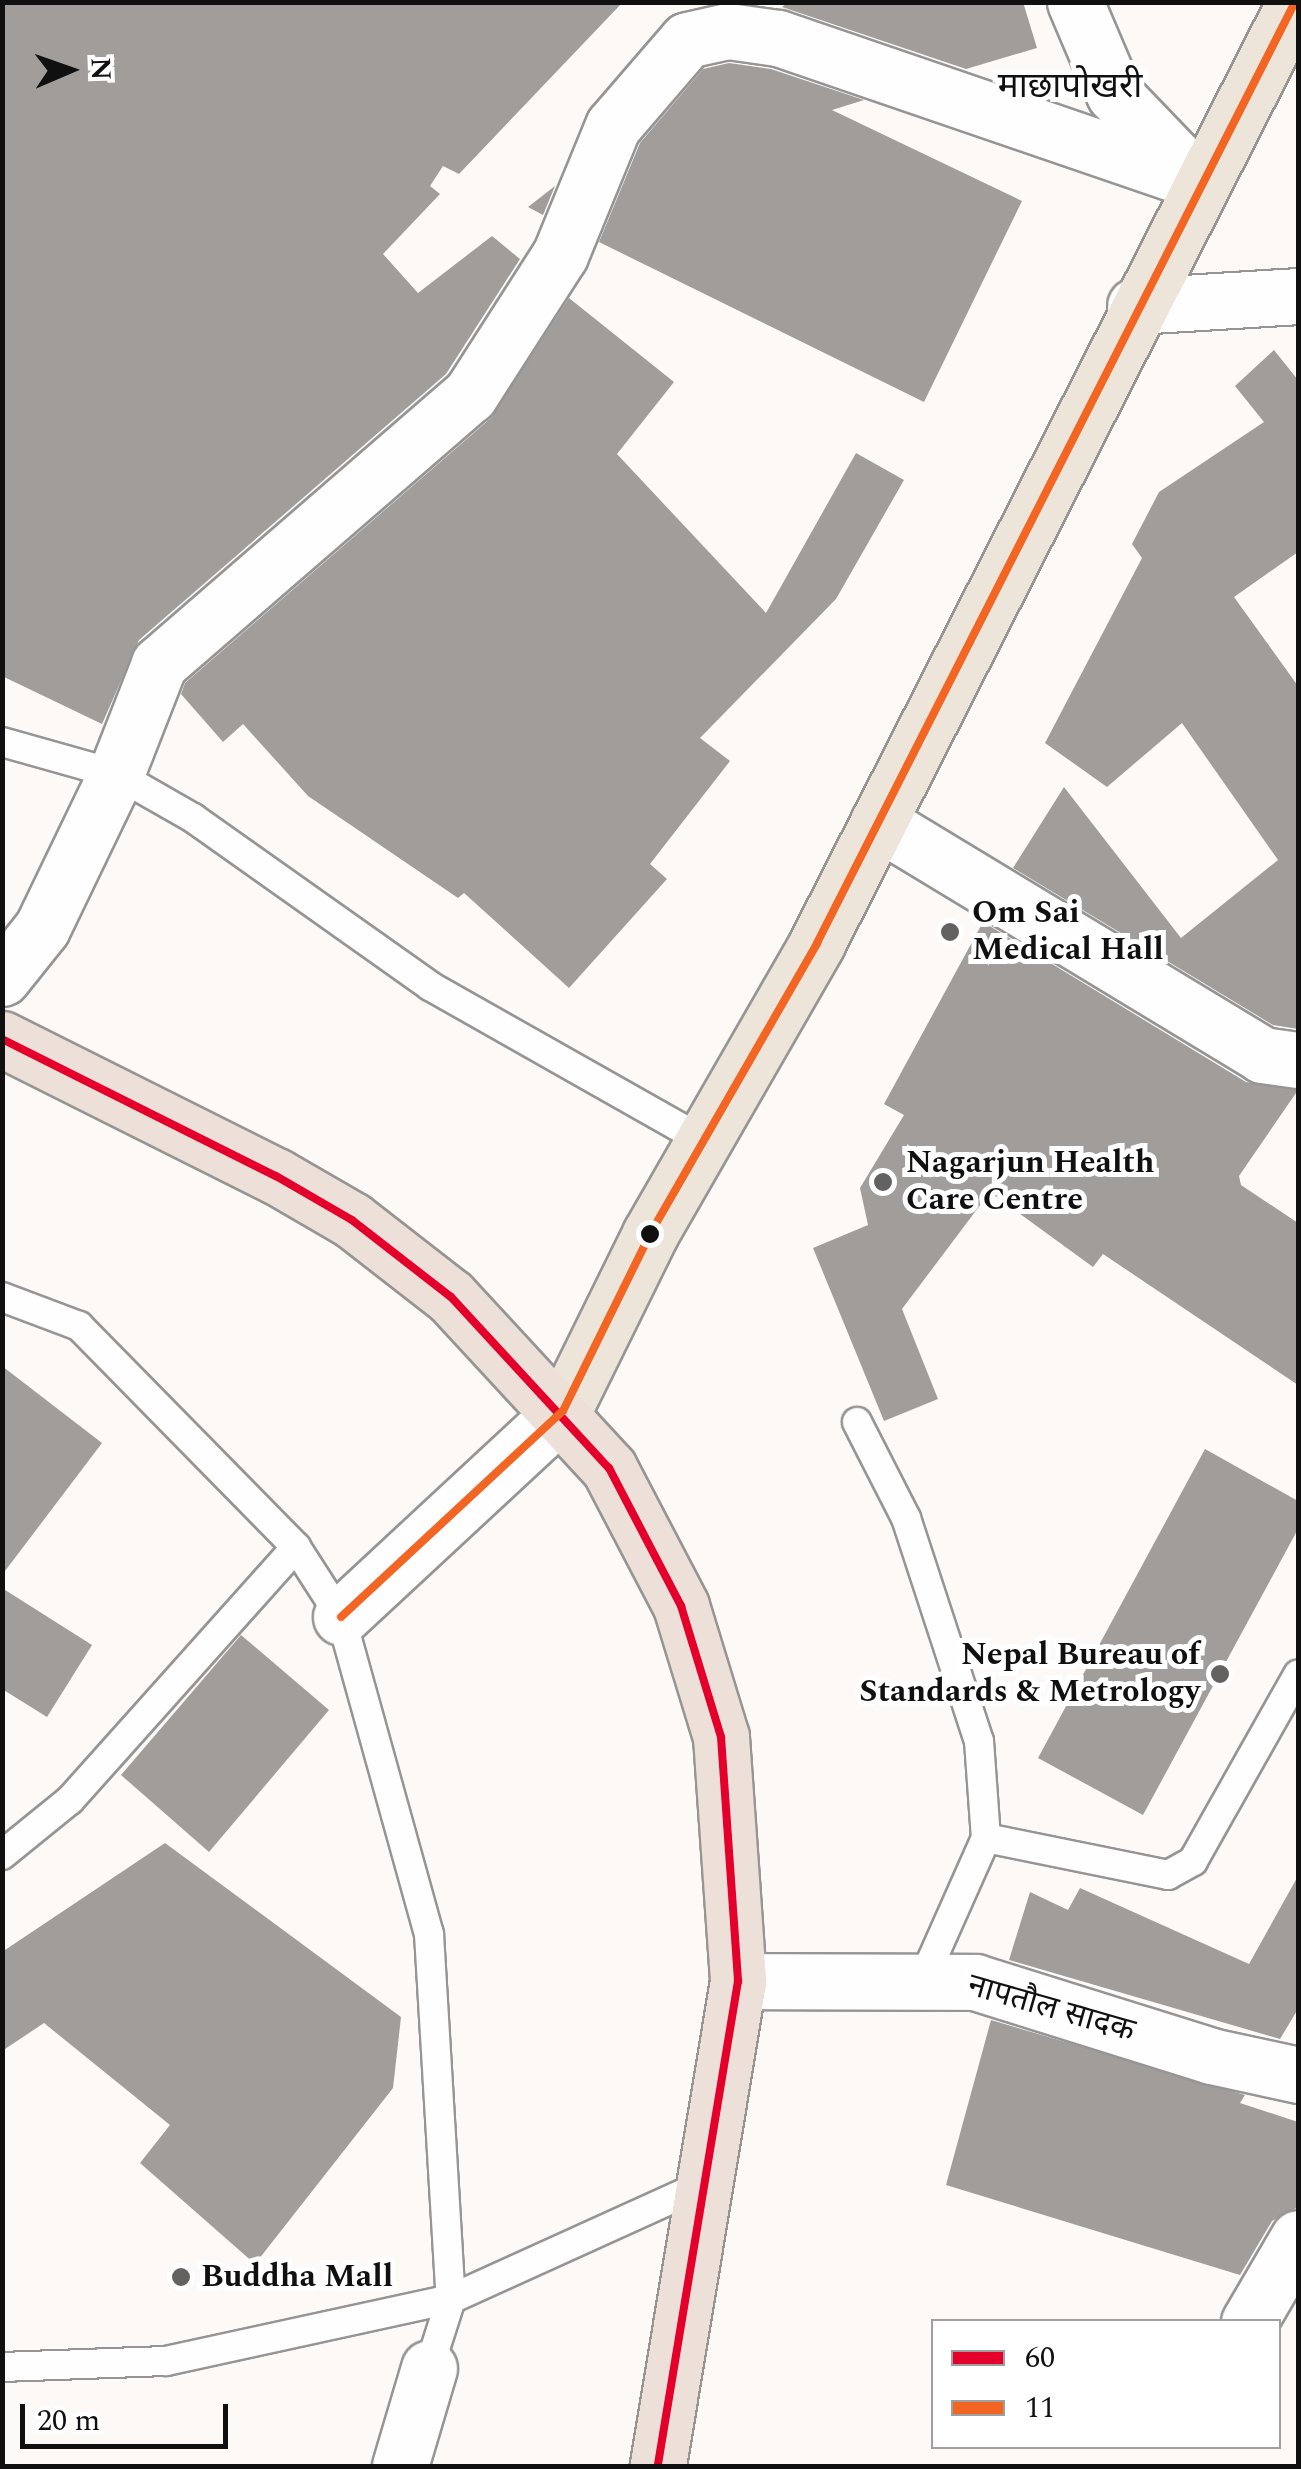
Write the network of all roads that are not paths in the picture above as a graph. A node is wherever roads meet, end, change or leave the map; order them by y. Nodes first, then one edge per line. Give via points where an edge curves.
1 (1074, 2) edge
2 (1294, 2) edge
3 (1199, 182) junction
4 (1298, 296) edge
5 (1135, 306) junction
6 (2, 742) edge
7 (116, 774) junction
8 (878, 822) junction
9 (2, 978) edge
10 (2, 1039) edge
11 (1298, 1060) edge
12 (704, 1140) junction
13 (2, 1297) edge
14 (563, 1411) junction
15 (857, 1422) dead end
16 (296, 1547) junction
17 (341, 1618) junction
18 (1298, 1675) edge
19 (986, 1838) junction
20 (2, 1855) edge
21 (738, 1981) junction
22 (922, 1982) junction
23 (1298, 2075) edge
24 (710, 2181) junction
25 (1298, 2238) edge
26 (450, 2299) junction
27 (1251, 2319) edge
28 (2, 2367) edge
29 (429, 2368) joint
30 (400, 2466) edge
31 (659, 2466) edge

1 - 3 street via 1114,94
2 - 3 main road
3 - 5 main road
3 - 7 street via 778,38 728,31 688,40 613,126 560,255 470,395 158,664
4 - 5 street
5 - 8 main road
6 - 7 lane
7 - 9 street via 42,928
7 - 12 lane via 193,818 430,986
8 - 11 street via 1262,1055
8 - 12 main road
10 - 14 highway via 125,1096 352,1220 451,1296
12 - 14 main road
13 - 16 lane via 79,1326
14 - 17 street
14 - 21 highway via 609,1468 681,1606 700,1662 721,1737
15 - 19 lane via 906,1518 969,1708 979,1741
16 - 17 lane
16 - 20 lane via 70,1800
17 - 26 lane via 428,1934
18 - 19 lane via 1193,1862 1168,1875
19 - 22 lane
21 - 22 street, नापतौल सादक
21 - 24 highway
22 - 23 street, नापतौल सादक via 975,1982 1211,2056
24 - 26 lane
24 - 31 highway
25 - 27 street
26 - 28 lane via 166,2362
26 - 29 lane
29 - 30 street

